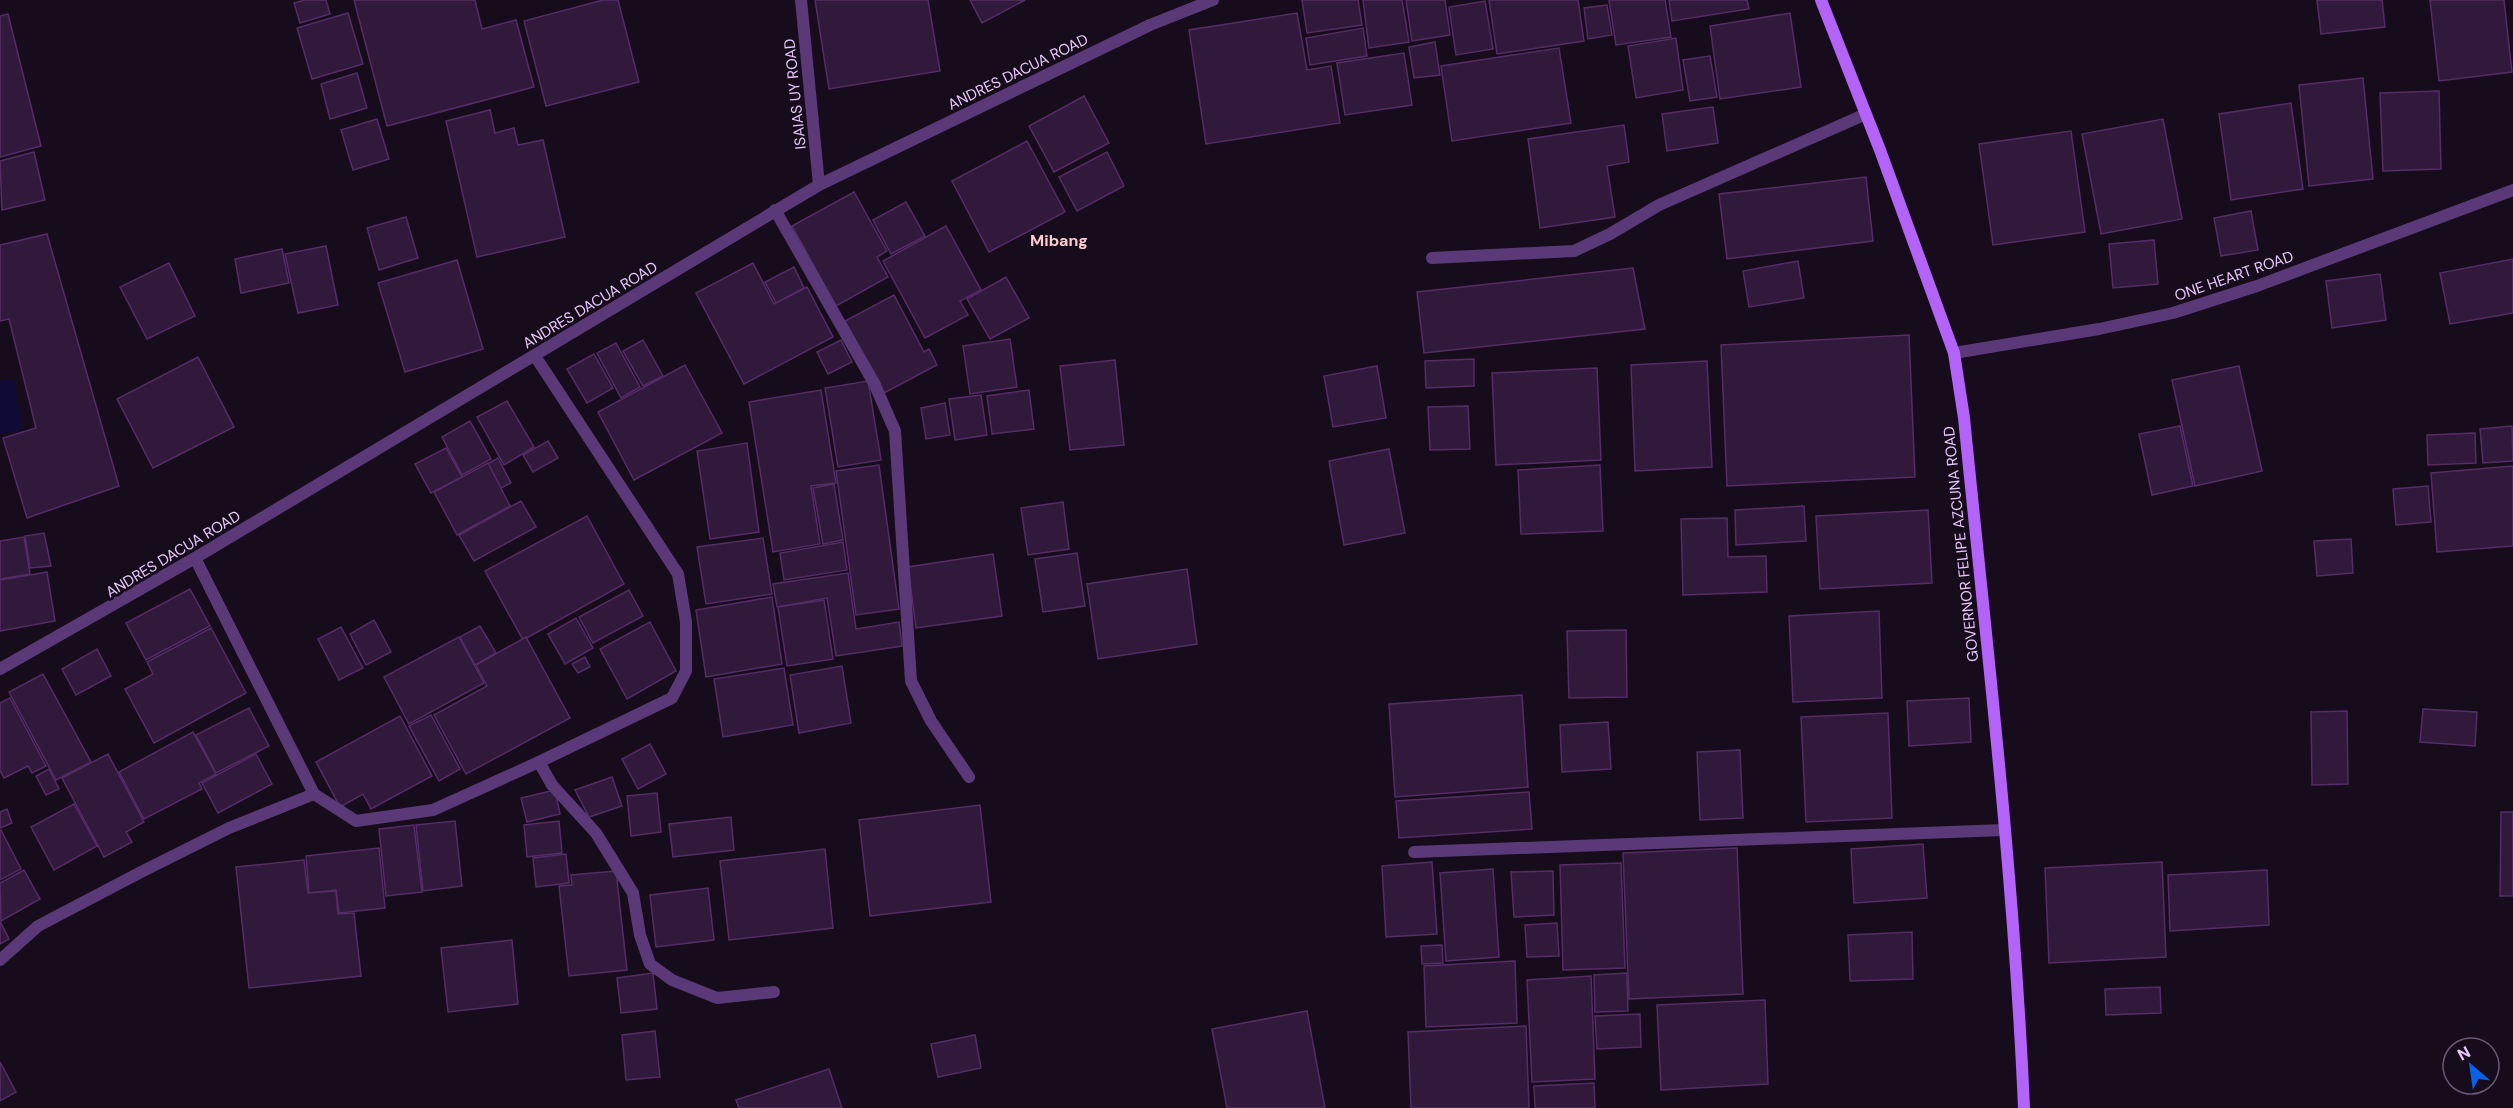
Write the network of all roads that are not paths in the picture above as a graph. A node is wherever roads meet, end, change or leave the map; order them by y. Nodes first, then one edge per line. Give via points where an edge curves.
1 (801, 0) edge
2 (1213, 0) edge
3 (1821, 0) edge
4 (1866, 114) junction
5 (819, 184) junction
6 (2513, 190) edge
7 (775, 210) junction
8 (1432, 258) dead end
9 (1954, 353) junction
10 (535, 356) junction
11 (195, 558) junction
12 (0, 669) edge
13 (539, 762) junction
14 (969, 777) dead end
15 (314, 794) junction
16 (2004, 830) junction
17 (1414, 852) dead end
18 (0, 960) edge
19 (774, 992) dead end
20 (2024, 1108) edge

1 - 5 street, ISAIAS UY ROAD
2 - 5 street, ANDRES DACUA ROAD via 1150,25
3 - 4 street, GOVERNOR FELIPE AZCUNA ROAD
4 - 8 street via 1659,205 1574,251
4 - 9 street, GOVERNOR FELIPE AZCUNA ROAD
5 - 7 street, ANDRES DACUA ROAD
6 - 9 street, ONE HEART ROAD via 2258,286 2173,313
7 - 10 street, ANDRES DACUA ROAD
7 - 14 street via 874,383 895,431 911,681 931,721
9 - 16 street, GOVERNOR FELIPE AZCUNA ROAD via 1964,418
10 - 11 street, ANDRES DACUA ROAD
10 - 13 street via 678,574 686,622 686,671 672,698
11 - 12 street, ANDRES DACUA ROAD
11 - 15 street
13 - 15 street via 433,810 356,821
13 - 19 street via 552,786 596,833 633,893 650,964 672,980 717,998
15 - 18 street via 229,828 143,871 39,926
16 - 17 street
16 - 20 street, GOVERNOR FELIPE AZCUNA ROAD

